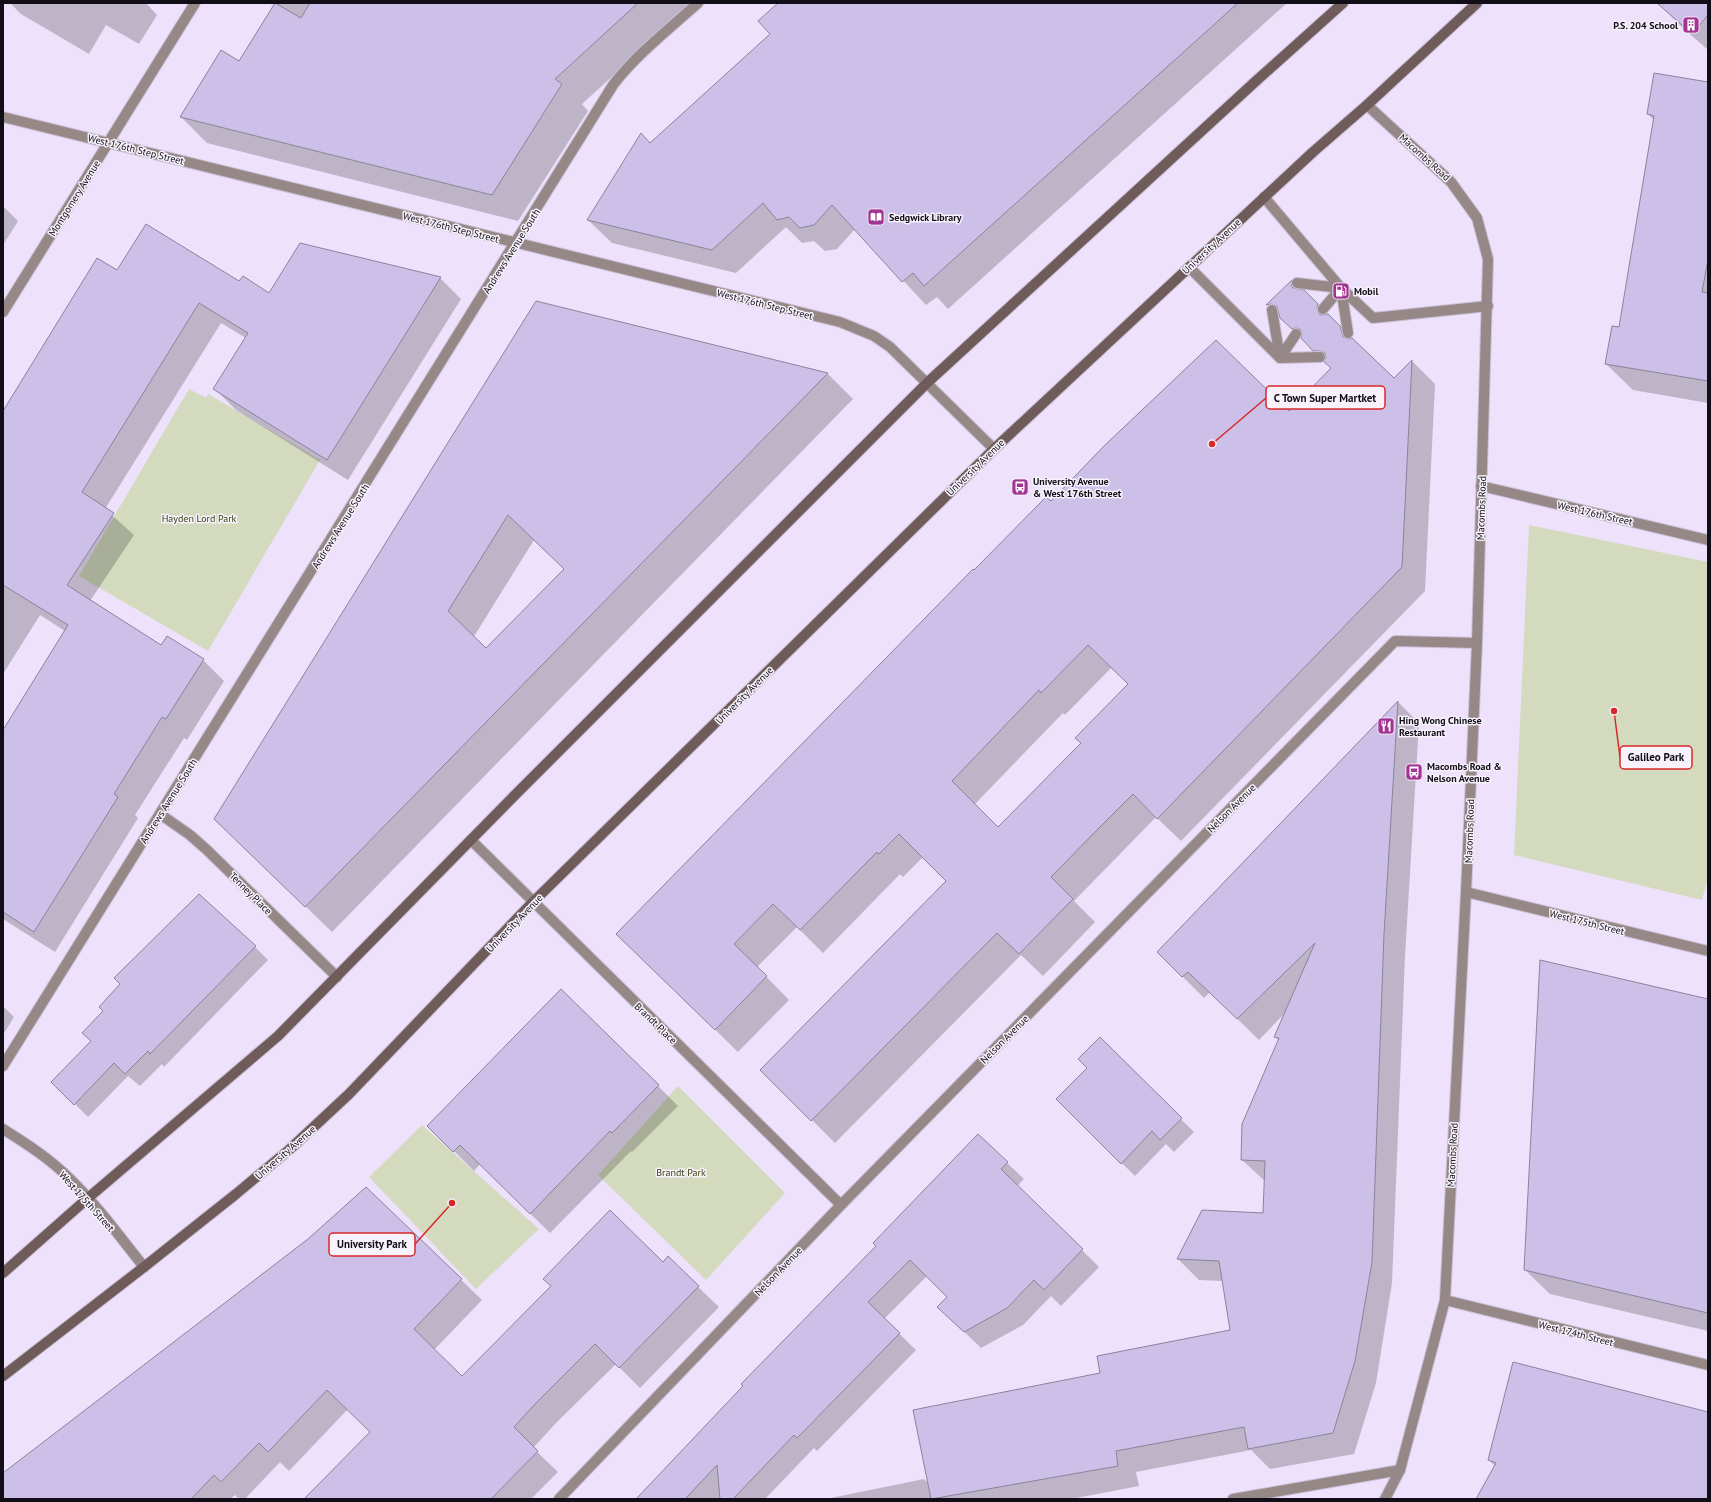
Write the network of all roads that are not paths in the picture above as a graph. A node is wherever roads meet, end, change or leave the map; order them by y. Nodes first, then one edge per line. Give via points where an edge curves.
1 (195, 3) edge
2 (698, 3) edge
3 (1343, 3) edge
4 (1477, 3) edge
5 (1367, 106) junction
6 (3, 117) edge
7 (108, 142) junction
8 (1264, 197) junction
9 (516, 243) junction
10 (1189, 267) junction
11 (1297, 284) dead end
12 (1341, 288) junction
13 (1488, 306) junction
14 (1323, 309) dead end
15 (1272, 310) dead end
16 (3, 312) edge
17 (1348, 333) dead end
18 (1296, 334) dead end
19 (1320, 357) dead end
20 (1280, 358) junction
21 (928, 382) junction
22 (994, 449) junction
23 (1481, 486) junction
24 (1708, 540) edge
25 (1477, 643) junction
26 (160, 814) junction
27 (471, 840) junction
28 (1466, 892) junction
29 (533, 902) junction
30 (1708, 951) edge
31 (337, 978) junction
32 (3, 1066) edge
33 (3, 1129) edge
34 (88, 1198) junction
35 (841, 1205) junction
36 (144, 1267) junction
37 (3, 1273) edge
38 (1445, 1300) junction
39 (1708, 1365) edge
40 (3, 1376) edge
41 (1400, 1470) junction
42 (559, 1499) edge
43 (1233, 1499) edge
44 (1385, 1499) edge

1 - 7 street, Montgomery Avenue
2 - 9 street, Andrews Avenue South via 625,70
3 - 21 main road
4 - 5 main road, University Avenue
5 - 8 main road, University Avenue
5 - 13 street, Macombs Road via 1452,182 1477,218 1488,259
6 - 7 street, West 176th Step Street
7 - 9 street, West 176th Step Street
7 - 16 street, Montgomery Avenue
8 - 10 main road, University Avenue
8 - 12 street
9 - 21 street, West 176th Step Street via 840,322 874,336 890,347
9 - 26 street, Andrews Avenue South
10 - 20 street
10 - 22 main road, University Avenue
11 - 12 street
12 - 13 street via 1373,318
12 - 14 street
12 - 17 street
13 - 23 street, Macombs Road
15 - 20 street
18 - 20 street
19 - 20 street
21 - 22 street
21 - 27 main road
22 - 29 main road, University Avenue
23 - 24 street, West 176th Street
23 - 25 street, Macombs Road
25 - 28 street, Macombs Road
25 - 35 street, Nelson Avenue via 1395,641
26 - 31 street, Tenney Place via 207,850
26 - 32 street, Andrews Avenue South
27 - 29 street, Brandt Place
27 - 31 main road
28 - 30 street, West 175th Street
28 - 38 street, Macombs Road
29 - 35 street, Brandt Place
29 - 36 main road, University Avenue via 349,1094 290,1149
31 - 34 main road via 272,1041
33 - 34 street, West 175th Street via 50,1161
34 - 36 street, West 175th Street
34 - 37 main road
35 - 42 street, Nelson Avenue
36 - 40 main road, University Avenue
38 - 39 street, West 174th Street
38 - 41 street, Macombs Road
41 - 43 street
41 - 44 street, Macombs Road

